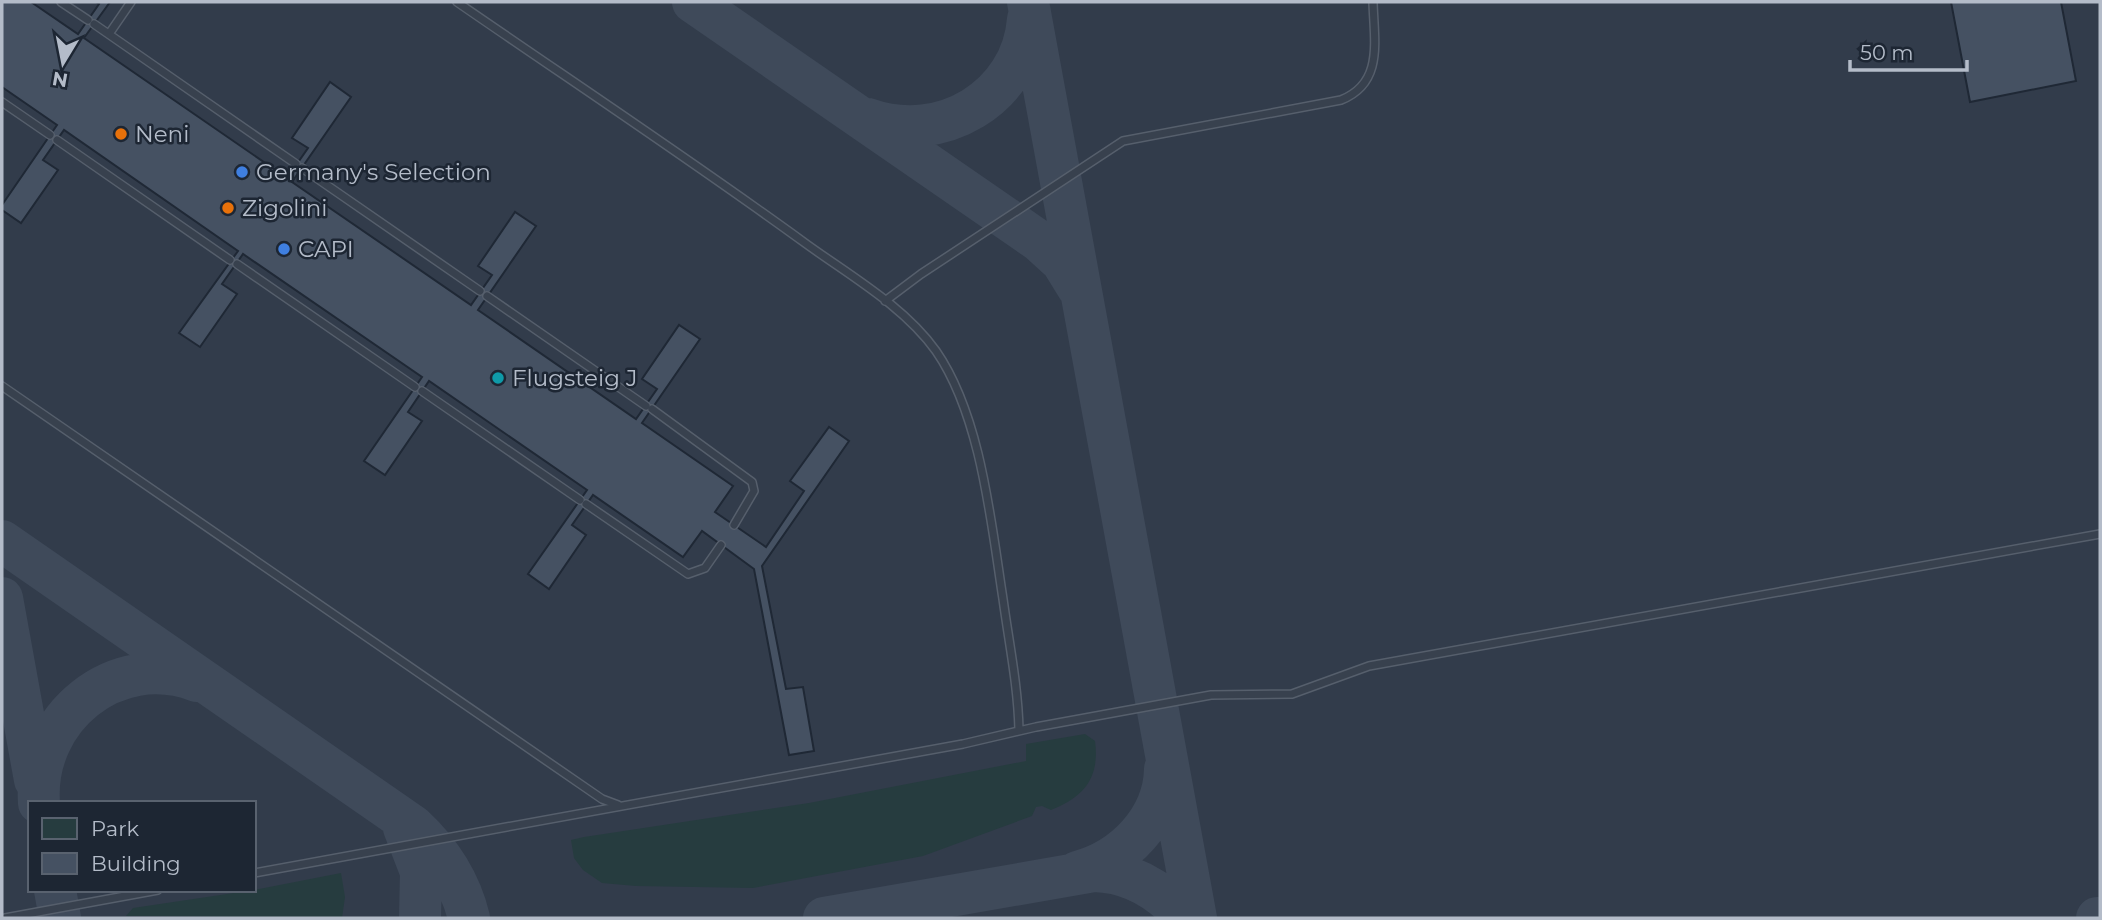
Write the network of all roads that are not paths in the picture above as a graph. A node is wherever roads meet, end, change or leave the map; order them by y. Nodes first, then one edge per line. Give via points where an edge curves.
1 (61, 2) edge
2 (131, 2) edge
3 (457, 2) edge
4 (1373, 2) edge
5 (109, 34) junction
6 (2, 102) edge
7 (885, 301) junction
8 (2, 386) edge
9 (734, 525) dead end
10 (2100, 534) edge
11 (721, 545) dead end
12 (1019, 730) junction
13 (629, 805) junction
14 (256, 873) edge
15 (147, 892) edge
16 (5, 918) edge

1 - 5 lane
2 - 5 lane
3 - 7 lane
4 - 7 lane via 1372,72 1354,95 1123,141
5 - 9 lane via 752,482 754,491
6 - 11 lane via 688,574 705,569
7 - 12 lane via 935,349 967,415 999,576
8 - 13 lane via 602,799
10 - 12 lane via 1369,666 1292,694 1229,692
12 - 13 lane
13 - 14 lane
15 - 16 lane

